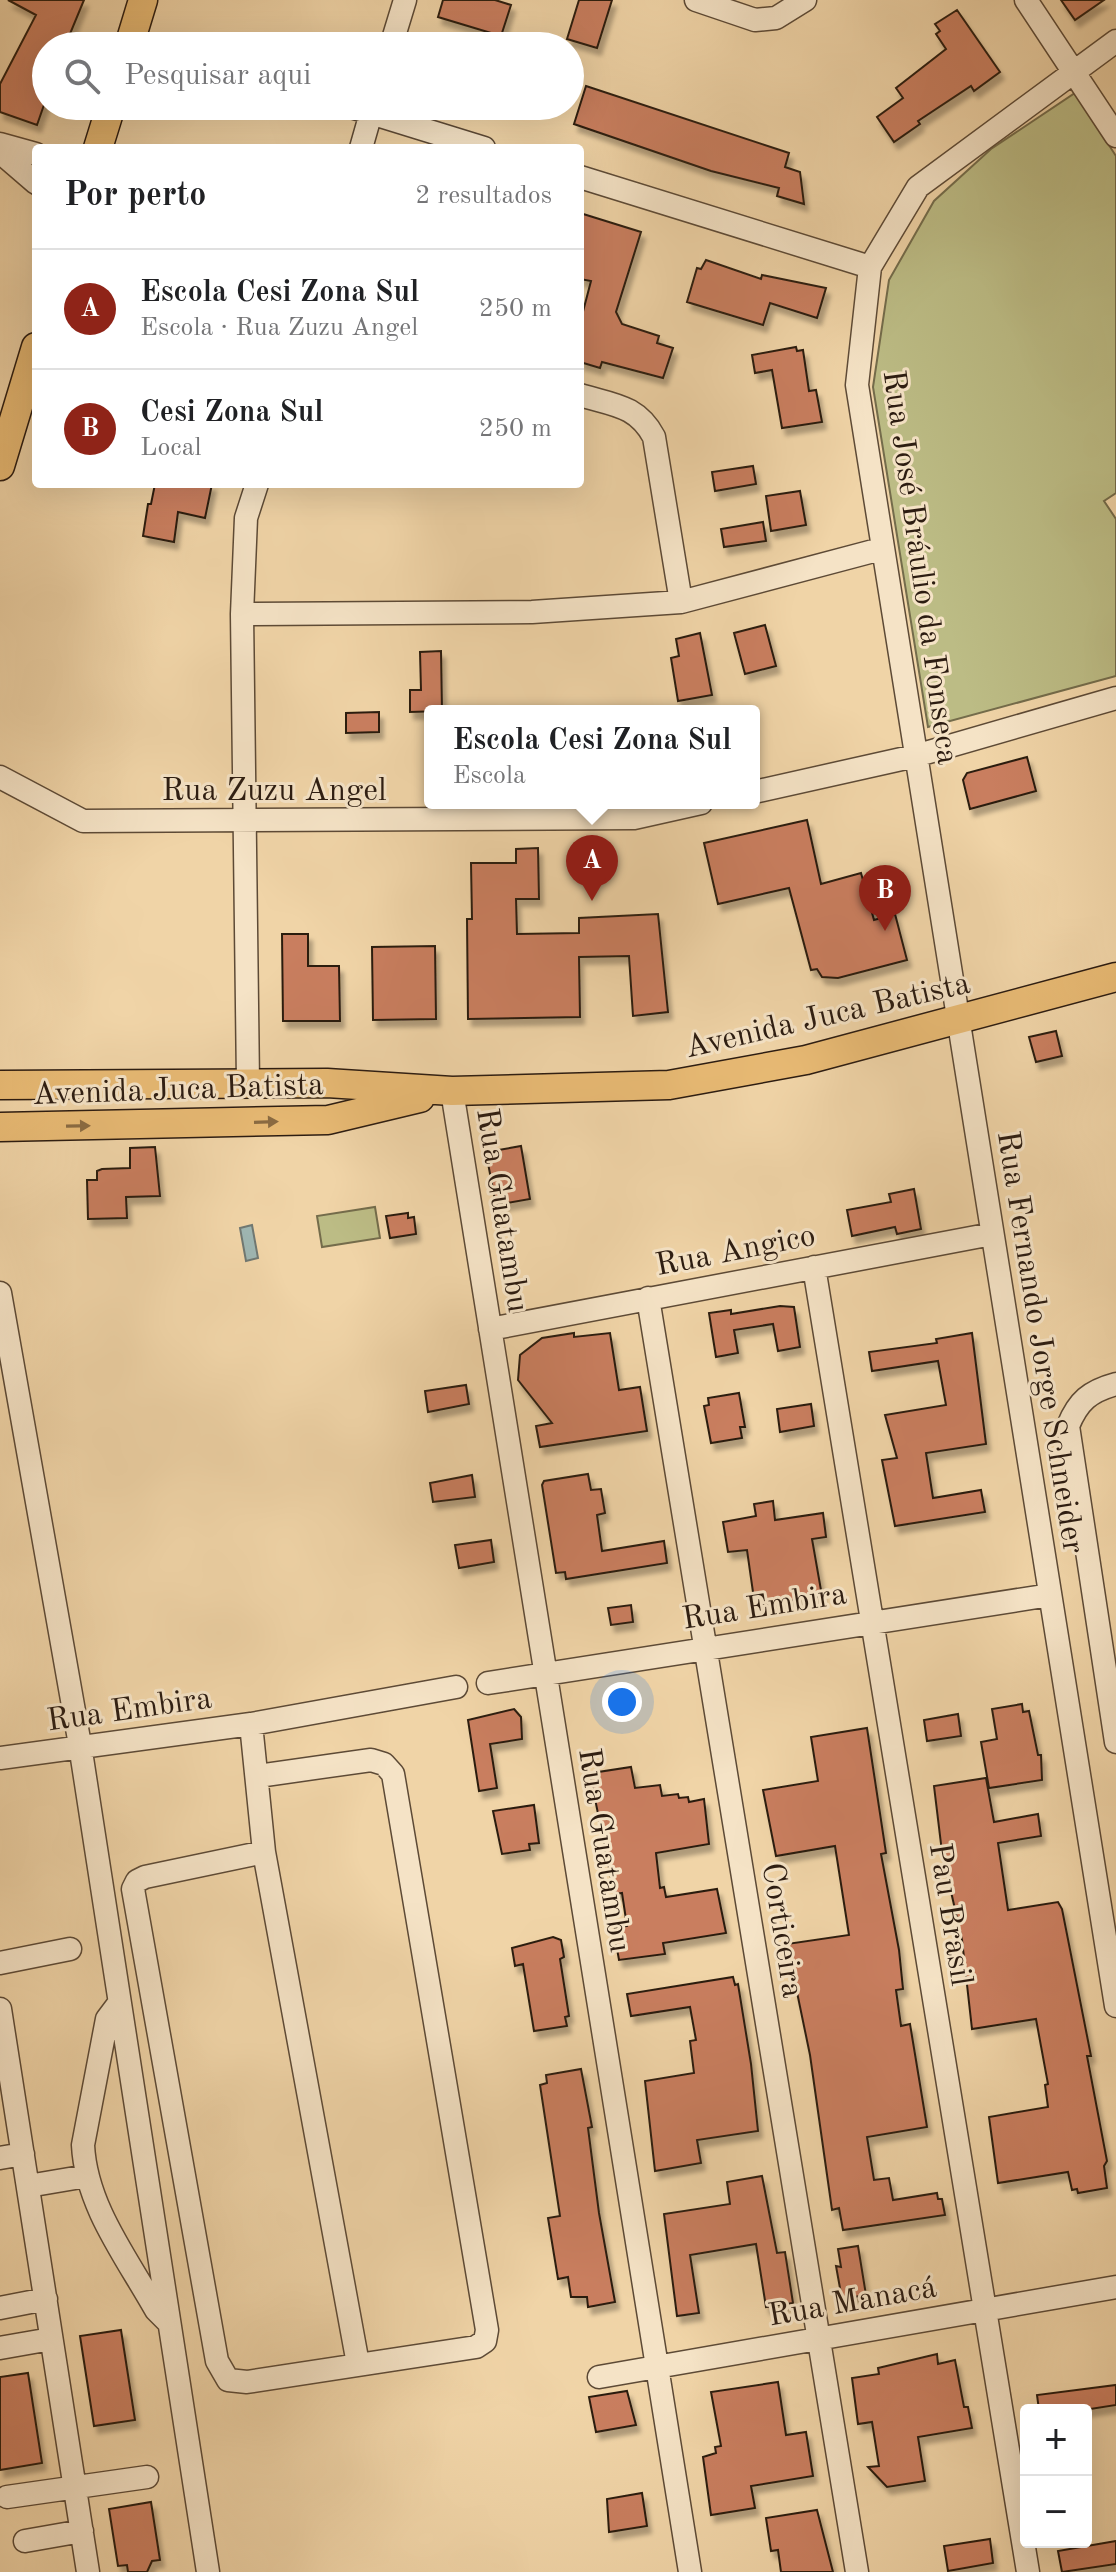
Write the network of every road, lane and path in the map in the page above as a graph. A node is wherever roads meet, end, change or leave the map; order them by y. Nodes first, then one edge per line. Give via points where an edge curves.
1 (143, 0) edge
2 (405, 0) edge
3 (696, 0) edge
4 (805, 0) edge
5 (1026, 0) edge
6 (139, 32) edge
7 (395, 32) edge
8 (1116, 41) edge
9 (1073, 71) junction
10 (107, 120) edge
11 (369, 120) edge
12 (401, 120) edge
13 (1116, 136) edge
14 (0, 144) edge
15 (99, 144) edge
16 (362, 144) edge
17 (472, 144) edge
18 (0, 152) edge
19 (32, 153) edge
20 (584, 178) edge
21 (32, 180) edge
22 (870, 267) junction
23 (32, 360) edge
24 (584, 396) edge
25 (0, 466) edge
26 (256, 488) edge
27 (881, 549) junction
28 (681, 602) junction
29 (242, 614) junction
30 (1116, 698) edge
31 (915, 756) junction
32 (0, 777) edge
33 (760, 791) edge
34 (674, 809) edge
35 (244, 822) junction
36 (1116, 977) edge
37 (958, 1020) junction
38 (248, 1083) junction
39 (327, 1083) junction
40 (0, 1085) edge
41 (452, 1091) junction
42 (328, 1120) junction
43 (0, 1127) edge
44 (992, 1234) junction
45 (814, 1267) junction
46 (0, 1293) edge
47 (648, 1298) junction
48 (490, 1329) junction
49 (1116, 1384) edge
50 (1050, 1595) junction
51 (872, 1621) junction
52 (705, 1647) junction
53 (545, 1671) junction
54 (488, 1683) dead end
55 (456, 1687) dead end
56 (251, 1724) junction
57 (1116, 1742) edge
58 (80, 1745) junction
59 (0, 1758) edge
60 (258, 1776) junction
61 (264, 1852) junction
62 (70, 1949) dead end
63 (0, 1963) edge
64 (119, 2003) junction
65 (1116, 2006) edge
66 (0, 2009) edge
67 (8, 2107) edge
68 (23, 2154) junction
69 (0, 2158) edge
70 (87, 2176) junction
71 (28, 2186) junction
72 (1116, 2287) edge
73 (46, 2299) junction
74 (0, 2308) edge
75 (985, 2310) junction
76 (169, 2323) junction
77 (51, 2339) junction
78 (818, 2339) junction
79 (0, 2348) edge
80 (358, 2364) junction
81 (657, 2367) junction
82 (599, 2377) dead end
83 (147, 2477) dead end
84 (75, 2487) junction
85 (7, 2497) dead end
86 (82, 2531) junction
87 (25, 2541) dead end
88 (88, 2572) edge
89 (208, 2572) edge
90 (690, 2572) edge
91 (857, 2572) edge
92 (1028, 2572) edge

1 - 6 main road
2 - 7 street
3 - 4 street via 755,20 776,18
5 - 9 street
8 - 9 street, Rua José Bráulio da Fonseca
9 - 13 street
9 - 22 street, Rua José Bráulio da Fonseca via 918,187
10 - 15 main road
11 - 16 street
12 - 17 street
14 - 19 street
18 - 21 street
20 - 22 street
22 - 27 street, Rua José Bráulio da Fonseca via 857,385
23 - 25 main road
24 - 28 street via 627,409 644,419 654,437
26 - 29 street via 246,518
27 - 28 street
27 - 31 street, Rua José Bráulio da Fonseca
28 - 29 street via 532,612
29 - 35 street
30 - 31 street
31 - 33 street
31 - 37 street, Rua José Bráulio da Fonseca
32 - 35 street, Rua Zuzu Angel via 83,821
34 - 35 street, Rua Zuzu Angel via 634,818
35 - 38 street
36 - 37 main road, Avenida Juca Batista
37 - 41 main road, Avenida Juca Batista via 806,1060 669,1085
37 - 44 street, Rua Fernando Jorge Schneider
38 - 39 main road, Avenida Juca Batista
38 - 40 main road, Avenida Juca Batista
39 - 41 main road, Avenida Juca Batista
39 - 42 main road via 343,1098 338,1114
41 - 42 main road, Avenida Juca Batista
41 - 48 street, Rua Guatambu
43 -> 42 main road, Avenida Juca Batista
44 - 45 street, Rua Angico
44 - 50 street, Rua Fernando Jorge Schneider
45 - 47 street, Rua Angico
45 - 51 street, Pau Brasil
46 - 58 street
47 - 48 street, Rua Angico
47 - 52 street, Corticeira
48 - 53 street, Rua Guatambu
49 - 57 street via 1091,1392 1076,1406 1068,1426
50 - 51 street, Rua Embira
50 - 65 street, Rua Fernando Jorge Schneider
51 - 52 street, Rua Embira
51 - 75 street, Pau Brasil
52 - 53 street, Rua Embira
52 - 78 street, Corticeira
53 - 54 street, Rua Embira
53 - 81 street, Rua Guatambu
55 - 56 street, Rua Embira
56 - 58 street, Rua Embira
56 - 60 street
58 - 59 street, Rua Embira
58 - 64 street
60 - 61 street
60 - 80 street via 371,1760 393,1774 485,2314 485,2341 476,2347
61 - 80 street
61 - 80 street via 145,1877 133,1889 217,2361 228,2380 247,2382
62 - 63 street
64 - 70 street via 107,2019 83,2145
64 - 76 street
66 - 67 street
67 - 68 street
68 - 69 street
68 - 71 street
70 - 71 street
70 - 76 street via 112,2232 156,2310
71 - 73 street
72 - 75 street, Rua Manacá
73 - 74 street
73 - 77 street
75 - 78 street, Rua Manacá
75 - 92 street, Pau Brasil
76 - 89 street
77 - 79 street
77 - 84 street
78 - 81 street, Rua Manacá
78 - 91 street, Corticeira
81 - 82 street, Rua Manacá
81 - 90 street, Rua Guatambu
83 - 84 street
84 - 85 street
84 - 86 street
86 - 87 street
86 - 88 street

